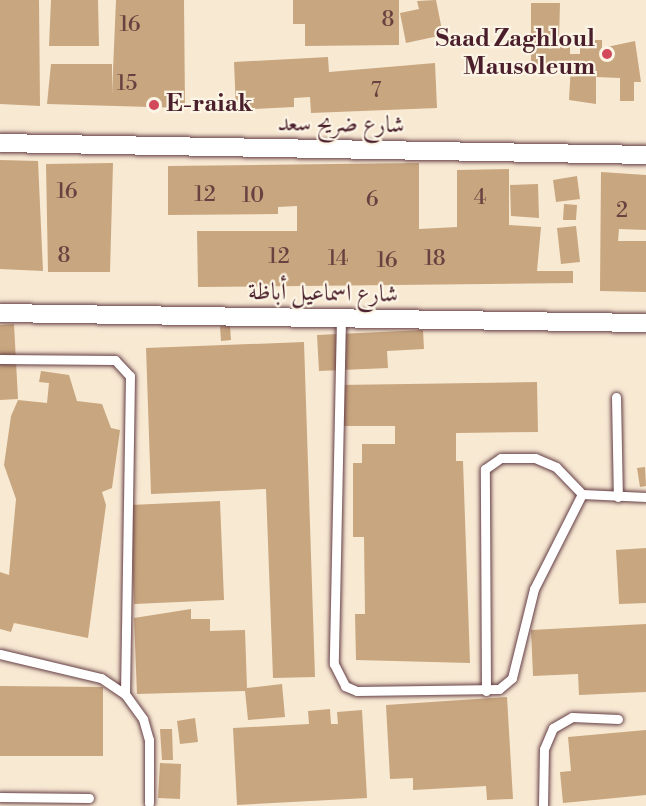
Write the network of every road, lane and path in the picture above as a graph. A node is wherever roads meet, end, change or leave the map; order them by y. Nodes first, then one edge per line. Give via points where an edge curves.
1 (0, 143) edge
2 (646, 155) edge
3 (0, 313) edge
4 (341, 318) junction
5 (646, 323) edge
6 (0, 359) edge
7 (616, 397) dead end
8 (582, 494) junction
9 (618, 497) junction
10 (646, 497) edge
11 (0, 654) edge
12 (486, 691) junction
13 (125, 694) junction
14 (618, 719) dead end
15 (0, 797) edge
16 (89, 798) dead end
17 (149, 803) dead end
18 (543, 806) edge

1 - 2 street, شارع ضريح سعد
3 - 4 street, شارع اسماعيل أباظة
4 - 5 street, شارع اسماعيل أباظة
4 - 12 lane via 337,677 357,691
6 - 13 lane via 115,360 130,376
7 - 9 lane
8 - 9 lane
8 - 12 lane via 534,589 512,678
8 - 12 lane via 556,467 535,458 501,458 484,469
9 - 10 lane
11 - 13 lane via 101,678
13 - 17 lane via 143,719 150,740
14 - 18 lane via 573,717 552,728 544,749
15 - 16 lane

